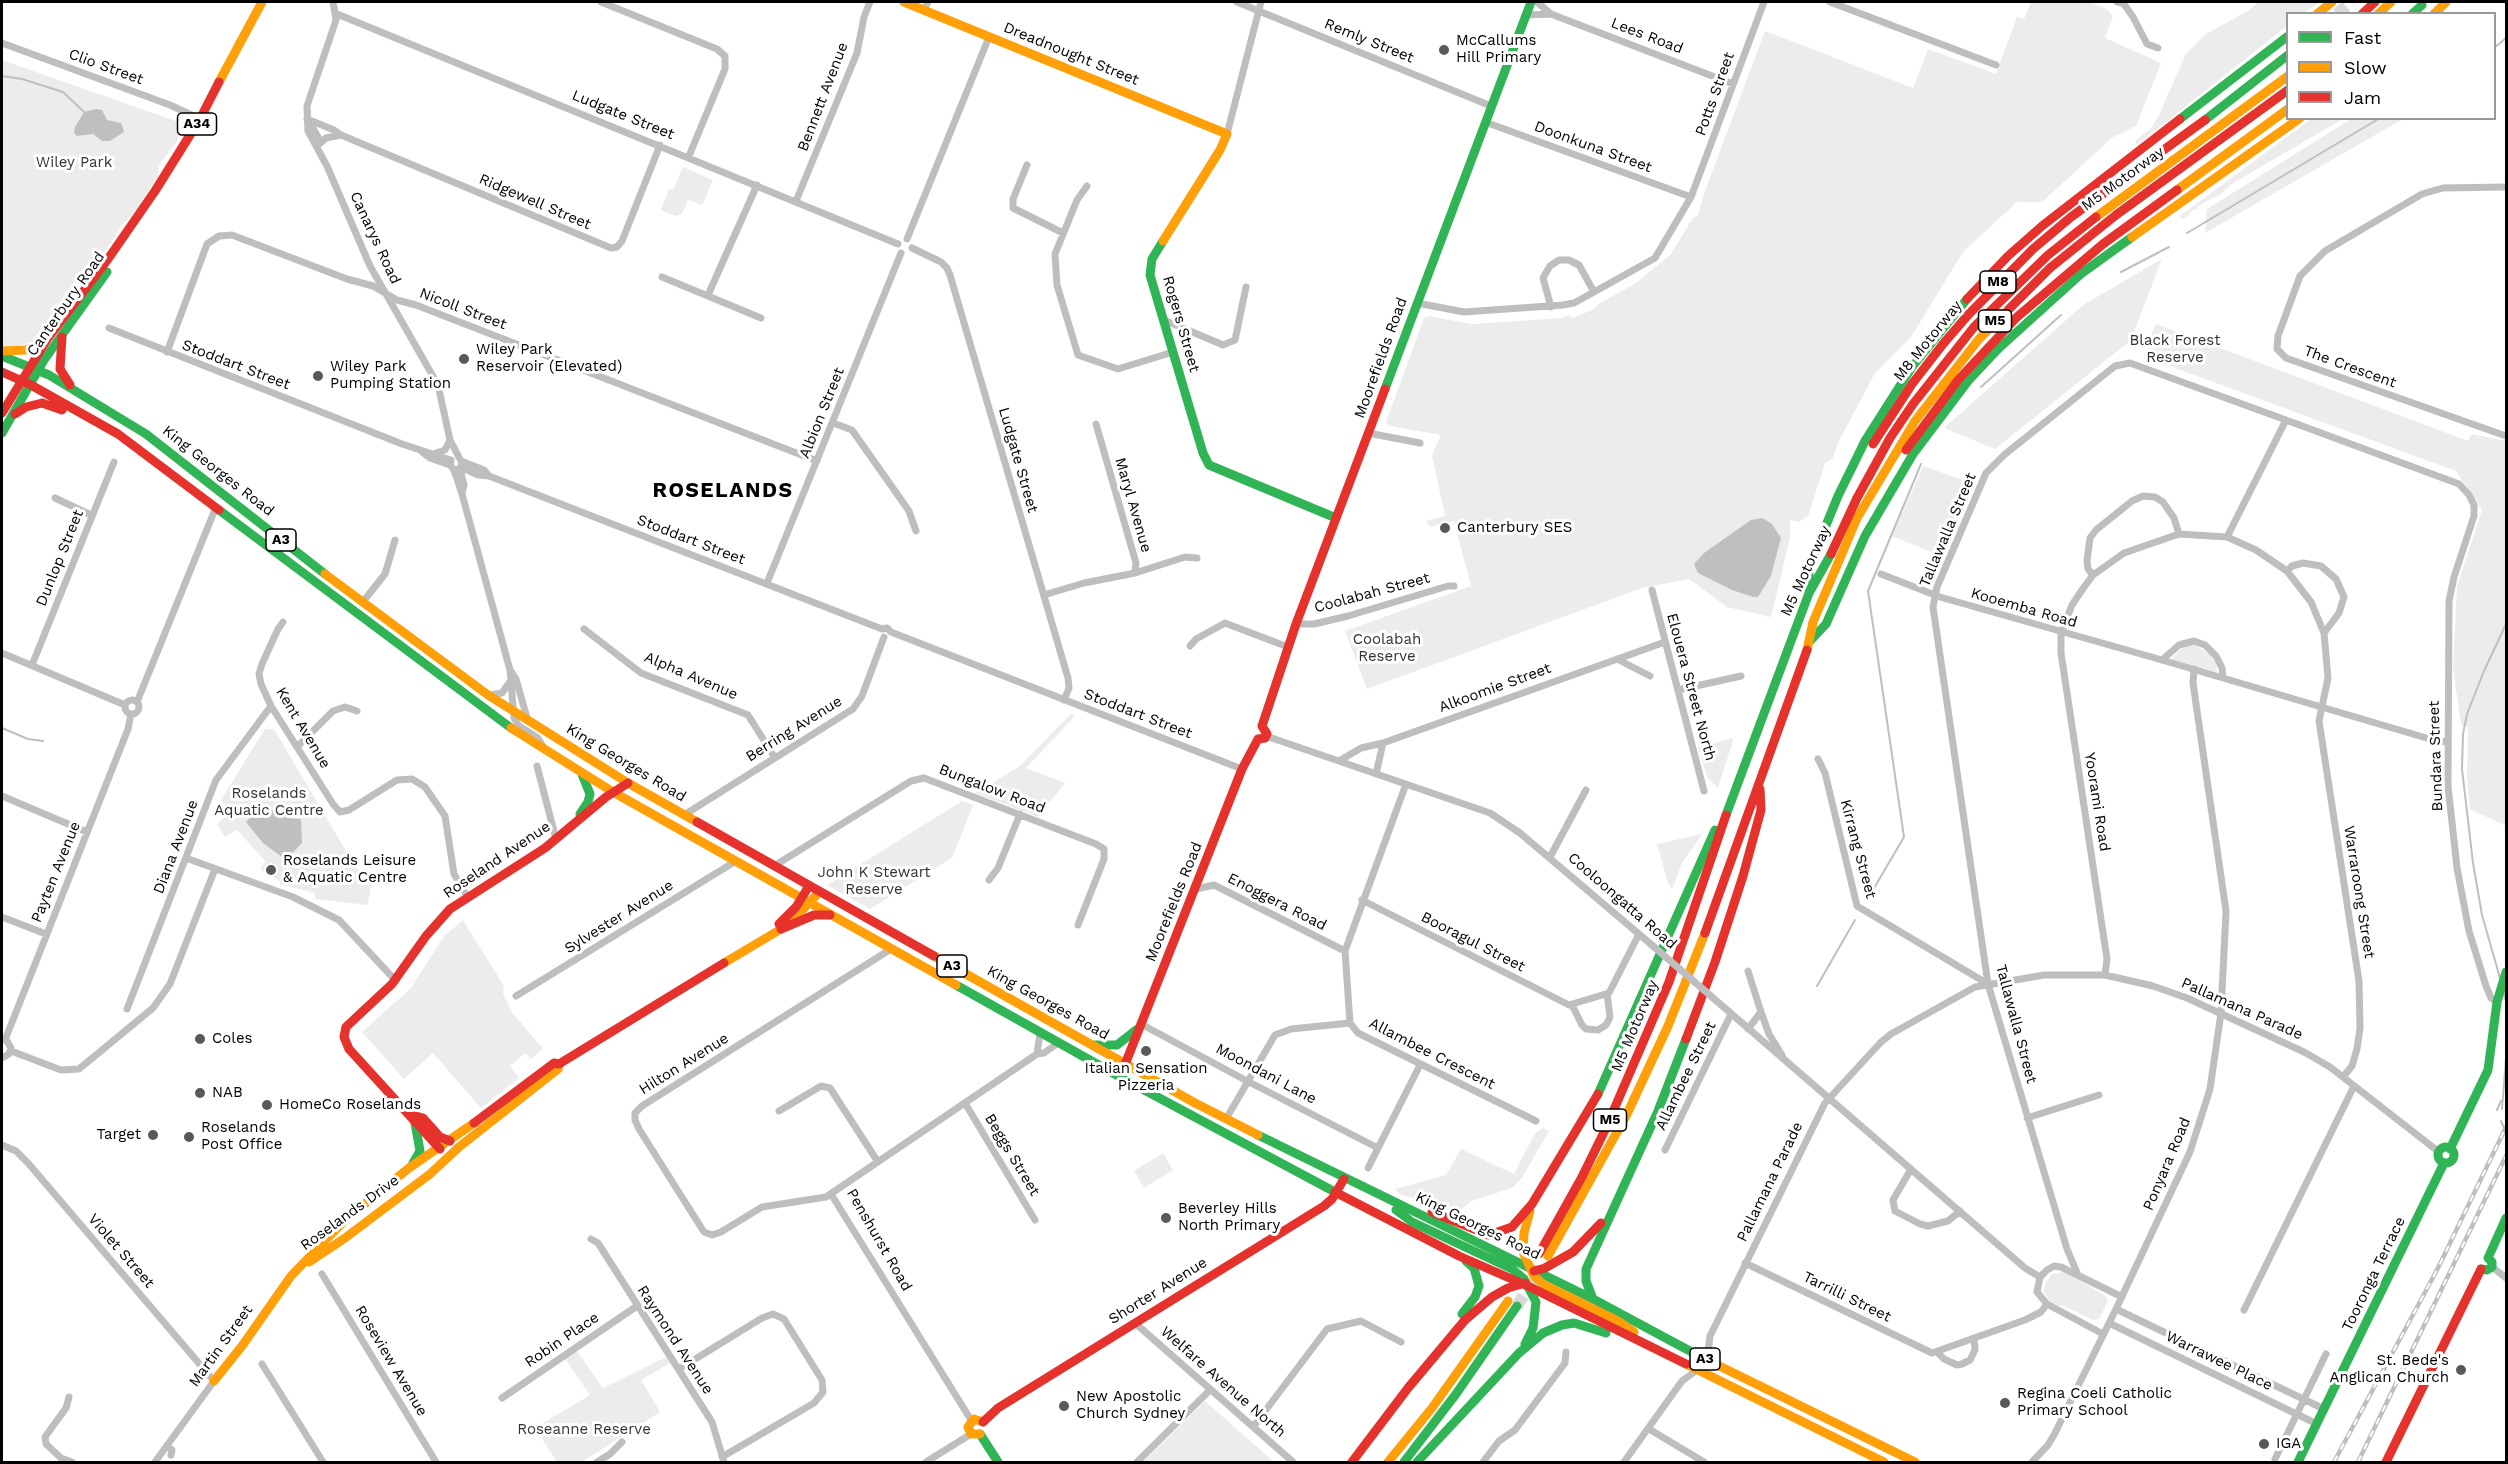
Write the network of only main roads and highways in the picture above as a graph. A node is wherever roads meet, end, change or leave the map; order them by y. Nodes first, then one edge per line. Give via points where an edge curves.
1 (262, 2) edge
2 (904, 2) edge
3 (1531, 2) edge
4 (2332, 2) edge
5 (2422, 5) dead end
6 (926, 6) edge
7 (2320, 12) edge
8 (2414, 12) edge
9 (2286, 38) edge
10 (2286, 57) edge
11 (2286, 77) edge
12 (2286, 91) edge
13 (2286, 110) edge
14 (2297, 120) edge
15 (1227, 134) joint
16 (155, 191) junction
17 (62, 333) junction
18 (48, 338) junction
19 (2, 351) edge
20 (2, 356) edge
21 (34, 368) junction
22 (2, 372) edge
23 (21, 379) junction
24 (31, 385) junction
25 (73, 388) junction
26 (2, 413) edge
27 (12, 416) junction
28 (95, 420) junction
29 (2, 433) edge
30 (1336, 518) junction
31 (1809, 593) junction
32 (1810, 641) junction
33 (582, 774) junction
34 (1760, 782) junction
35 (628, 783) junction
36 (613, 792) junction
37 (1734, 792) junction
38 (575, 821) junction
39 (809, 886) junction
40 (819, 892) junction
41 (805, 901) junction
42 (831, 915) junction
43 (781, 929) junction
44 (769, 935) junction
45 (2505, 975) edge
46 (1141, 1025) junction
47 (1092, 1045) junction
48 (559, 1064) junction
49 (1125, 1064) junction
50 (1120, 1077) junction
51 (412, 1115) junction
52 (440, 1137) junction
53 (450, 1141) junction
54 (459, 1147) junction
55 (440, 1149) junction
56 (2450, 1149) junction
57 (2444, 1163) junction
58 (409, 1168) junction
59 (1344, 1179) junction
60 (418, 1182) junction
61 (1368, 1191) junction
62 (1336, 1192) junction
63 (1532, 1204) junction
64 (1610, 1213) junction
65 (2506, 1218) edge
66 (1459, 1256) junction
67 (301, 1265) junction
68 (1529, 1277) junction
69 (1593, 1299) junction
70 (1647, 1346) junction
71 (1519, 1353) junction
72 (1676, 1360) junction
73 (214, 1380) road end
74 (1408, 1388) junction
75 (983, 1422) junction
76 (976, 1434) junction
77 (998, 1462) edge
78 (1352, 1462) edge
79 (1388, 1462) edge
80 (1404, 1462) edge
81 (1417, 1462) edge
82 (1884, 1462) edge
83 (1915, 1462) edge
84 (2298, 1462) edge
85 (2386, 1462) edge

1 - 16 main road, Canterbury Road / A34 via 200,119
2 - 6 main road, Dreadnought Street
3 - 30 main road, Moorefields Road
4 - 7 main road
5 - 8 main road
6 - 15 main road, Dreadnought Street via 990,37
9 - 31 main road via 2042,226 1963,303 1912,367 1865,441 1809,567
10 - 31 main road, M8 Motorway / M8 via 2071,217 2033,249 1968,315 1912,384 1870,448 1824,544
11 - 31 main road, M5 Motorway / M5 via 2078,230 1974,327 1890,438
12 - 32 main road, M5 Motorway / M5 via 2085,238 2033,283 1979,339 1920,413 1871,492 1828,584
13 - 32 main road, M8 via 2070,270 2017,316 1965,372 1887,480 1858,532
14 - 32 main road via 2082,273 1976,373 1890,490 1826,624
15 - 30 main road, Rogers Street via 1152,259 1150,275 1209,465
16 - 17 main road, Canterbury Road / A34 via 133,234
16 - 18 main road, Canterbury Road / A34
17 - 21 main road, Canterbury Road / A34
17 - 25 main road via 60,369
18 - 19 main road via 26,350
18 - 21 main road, Canterbury Road / A34
20 - 21 main road, King Georges Road / A3
21 - 23 main road, Canterbury Road / A34
21 - 24 main road, Canterbury Road / A34
21 - 25 main road, King Georges Road / A3
22 - 23 main road, King Georges Road / A3
23 - 24 main road, King Georges Road / A3
23 - 26 main road, Canterbury Road / A34
24 - 27 main road, Canterbury Road / A34
24 - 28 main road, King Georges Road / A3
25 - 35 main road, King Georges Road / A3 via 146,434 362,603 488,695
27 - 28 main road via 42,403
27 - 29 main road, Canterbury Road / A34
28 - 33 main road, King Georges Road / A3 via 156,461 499,720
30 - 46 main road, Moorefields Road via 1262,726 1267,732 1242,768
31 - 37 main road, M5 Motorway / M5
32 - 34 main road, M5 Motorway / M5
33 - 36 main road, King Georges Road / A3
33 - 38 main road, Roseland Avenue via 590,798
34 - 37 main road, M5 Motorway / M5 via 1667,1028 1627,1114 1543,1255 1635,1065 1670,982
34 - 64 main road via 1761,810 1715,962 1658,1111
35 - 36 main road, Roseland Avenue
35 - 39 main road, King Georges Road / A3
36 - 38 main road, Roseland Avenue
36 - 41 main road, King Georges Road / A3
37 - 63 main road via 1594,1103
38 - 51 main road, Roseland Avenue via 529,858 466,896 438,921 396,981 350,1023 344,1037 350,1049
39 - 40 main road, King Georges Road / A3
39 - 41 main road, Roselands Drive
40 - 41 main road, Roselands Drive
40 - 47 main road, King Georges Road / A3
41 - 42 main road, King Georges Road / A3
41 - 43 main road, Roselands Drive
41 - 44 main road, Roselands Drive
42 - 43 main road via 814,915
42 - 50 main road, King Georges Road / A3
43 - 44 main road, Roselands Drive
44 - 48 main road, Roselands Drive
45 - 56 main road via 2497,1002 2488,1070
46 - 47 main road via 1117,1045
46 - 49 main road, Moorefields Road
47 - 49 main road, King Georges Road / A3
48 - 53 main road, Roselands Drive via 554,1063
48 - 54 main road, Roselands Drive via 552,1074
49 - 50 main road, Moorefields Road
49 - 59 main road, King Georges Road / A3
50 - 62 main road, King Georges Road / A3
51 - 52 main road, Roseland Avenue via 423,1118
51 - 55 main road, Roseland Avenue
51 - 58 main road via 420,1151
52 - 53 main road, Roseland Avenue
52 - 55 main road
53 - 55 main road, Roselands Drive
54 - 55 main road, Roselands Drive
54 - 60 main road, Roselands Drive
55 - 58 main road, Roselands Drive
55 - 60 main road, Roselands Drive via 439,1157
56 - 57 main road via 2453,1157
56 - 57 main road via 2439,1152
57 - 84 main road, Tooronga Terrace
58 - 67 main road, Roselands Drive via 346,1219
59 - 61 main road, King Georges Road / A3
59 - 62 main road, Shorter Avenue
60 - 67 main road, Roselands Drive via 321,1256
61 - 63 main road via 1489,1235 1512,1227
61 - 68 main road, King Georges Road / A3
62 - 66 main road, King Georges Road / A3
62 - 75 main road, Shorter Avenue via 1324,1206 998,1408
63 - 68 main road via 1523,1252
64 - 68 main road via 1573,1252
64 - 69 main road via 1586,1269
65 - 85 main road via 2487,1270 2481,1269
66 - 68 main road, King Georges Road / A3 via 1500,1273
66 - 74 main road via 1474,1268 1478,1278 1475,1297
67 - 73 main road, Martin Street
68 - 69 main road, King Georges Road / A3 via 1556,1281
68 - 70 main road, King Georges Road / A3
68 - 71 main road via 1536,1315
68 - 72 main road via 1618,1321
68 - 74 main road via 1482,1304
69 - 83 main road, King Georges Road / A3
70 - 71 main road via 1574,1323 1543,1333
70 - 72 main road, King Georges Road / A3
71 - 81 main road
72 - 82 main road, King Georges Road / A3
74 - 78 main road
75 - 76 main road via 985,1428
75 - 76 main road via 971,1420 968,1426
76 - 77 main road
79 - 80 main road via 1512,1304 1456,1394

